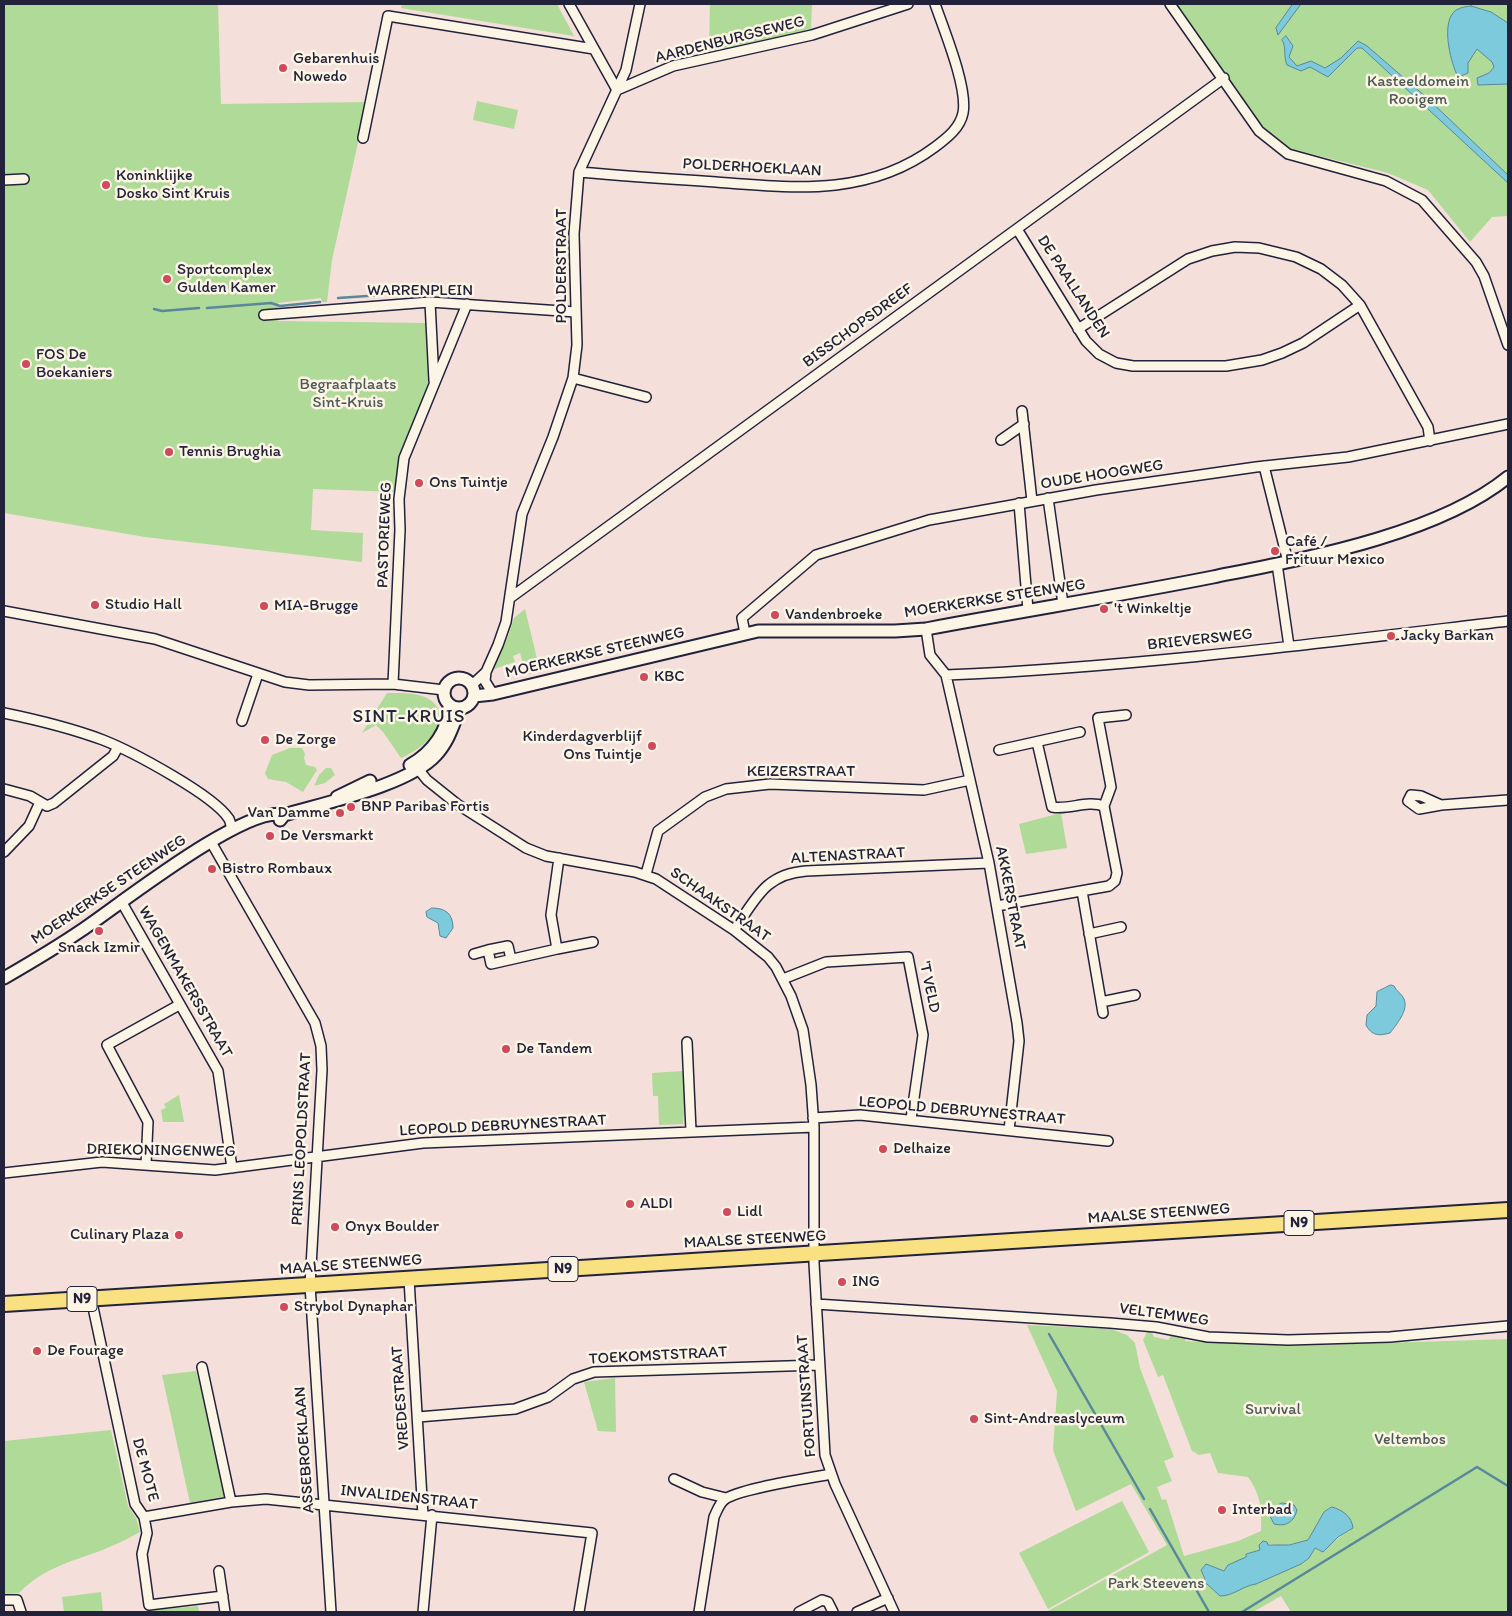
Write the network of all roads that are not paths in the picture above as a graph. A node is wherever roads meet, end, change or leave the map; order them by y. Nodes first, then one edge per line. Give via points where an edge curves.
1 (569, 4) edge
2 (640, 4) edge
3 (908, 4) edge
4 (935, 4) edge
5 (1170, 4) edge
6 (594, 49) junction
7 (1224, 78) junction
8 (617, 90) junction
9 (363, 138) dead end
10 (579, 172) junction
11 (24, 178) dead end
12 (4, 180) edge
13 (1017, 228) junction
14 (430, 302) junction
15 (467, 304) junction
16 (1360, 305) junction
17 (576, 312) junction
18 (264, 315) dead end
19 (1078, 328) junction
20 (1508, 344) edge
21 (573, 378) junction
22 (432, 388) junction
23 (646, 397) dead end
24 (1022, 411) dead end
25 (1024, 424) junction
26 (1508, 424) edge
27 (1001, 440) dead end
28 (1430, 441) junction
29 (1264, 466) junction
30 (1508, 477) edge
31 (1048, 498) junction
32 (1032, 501) junction
33 (1019, 503) junction
34 (1282, 563) junction
35 (510, 598) junction
36 (1063, 604) junction
37 (1028, 610) junction
38 (4, 611) edge
39 (1508, 621) edge
40 (926, 629) junction
41 (745, 633) junction
42 (1288, 646) junction
43 (486, 672) junction
44 (258, 674) junction
45 (946, 675) junction
46 (394, 684) junction
47 (444, 690) junction
48 (473, 690) junction
49 (493, 694) junction
50 (455, 706) junction
51 (4, 713) edge
52 (1126, 715) dead end
53 (242, 721) dead end
54 (1080, 732) dead end
55 (1038, 742) junction
56 (118, 747) junction
57 (999, 750) dead end
58 (415, 766) junction
59 (970, 780) junction
60 (4, 789) edge
61 (1508, 800) edge
62 (40, 802) junction
63 (1440, 805) dead end
64 (1104, 806) junction
65 (232, 830) junction
66 (211, 842) junction
67 (4, 852) edge
68 (559, 858) junction
69 (989, 864) junction
70 (646, 874) junction
71 (1082, 890) junction
72 (121, 901) junction
73 (997, 906) junction
74 (1121, 927) dead end
75 (734, 930) junction
76 (1089, 934) junction
77 (593, 942) dead end
78 (488, 950) junction
79 (557, 950) junction
80 (474, 954) dead end
81 (511, 959) junction
82 (4, 978) edge
83 (783, 979) junction
84 (1135, 995) dead end
85 (1101, 1002) junction
86 (179, 1006) junction
87 (1103, 1013) dead end
88 (687, 1042) dead end
89 (912, 1119) junction
90 (813, 1123) junction
91 (1009, 1130) junction
92 (691, 1131) junction
93 (1108, 1141) dead end
94 (318, 1158) junction
95 (146, 1165) junction
96 (232, 1168) junction
97 (4, 1173) edge
98 (1508, 1210) edge
99 (815, 1254) junction
100 (408, 1279) junction
101 (310, 1285) junction
102 (91, 1298) junction
103 (4, 1304) edge
104 (816, 1304) junction
105 (1508, 1326) edge
106 (820, 1366) junction
107 (202, 1368) dead end
108 (418, 1417) junction
109 (831, 1474) junction
110 (674, 1479) dead end
111 (726, 1498) junction
112 (231, 1502) junction
113 (324, 1504) junction
114 (427, 1515) junction
115 (144, 1518) junction
116 (220, 1571) dead end
117 (223, 1596) junction
118 (888, 1598) junction
119 (4, 1600) edge
120 (21, 1612) edge
121 (225, 1612) edge
122 (331, 1612) edge
123 (423, 1612) edge
124 (579, 1612) edge
125 (699, 1612) edge
126 (799, 1612) edge
127 (832, 1612) edge
128 (858, 1612) edge
129 (894, 1612) edge

1 - 6 street
2 - 8 street, POLDERSTRAAT via 626,70
3 - 8 street, AARDENBURGSEWEG via 812,35 673,66
4 - 10 street, POLDERHOEKLAAN via 960,82 964,113 959,126 918,159 864,180 813,188
5 - 7 street
6 - 8 street
6 - 9 street via 388,16
7 - 13 street, BISSCHOPSDREEF
7 - 20 street via 1259,131 1288,154 1386,181 1422,200 1476,262
8 - 10 street, POLDERSTRAAT
10 - 17 street, POLDERSTRAAT via 574,234
11 - 12 street
13 - 19 street, DE PAALLANDEN
13 - 35 street, BISSCHOPSDREEF
14 - 15 street, WARRENPLEIN
14 - 18 street, WARRENPLEIN
14 - 22 street
15 - 17 street, WARRENPLEIN
15 - 22 street, PASTORIEWEG
16 - 19 street, DE PAALLANDEN via 1303,343 1262,360 1226,366 1133,366 1116,363 1099,354
16 - 19 street via 1342,285 1296,256 1259,248 1235,247 1212,250 1188,259
16 - 28 street via 1428,427
17 - 21 street, POLDERSTRAAT via 578,345
21 - 23 street
21 - 35 street, POLDERSTRAAT via 522,514
22 - 46 street, PASTORIEWEG via 404,458 399,499
24 - 25 street
25 - 27 street
25 - 32 street
26 - 28 street, OUDE HOOGWEG
28 - 29 street, OUDE HOOGWEG via 1348,457
29 - 31 street, OUDE HOOGWEG
29 - 34 street
30 - 34 street, MOERKERKSE STEENWEG via 1472,501 1426,522
31 - 32 street, OUDE HOOGWEG
31 - 36 street
32 - 33 street, OUDE HOOGWEG
33 - 37 street
33 - 41 street, OUDE HOOGWEG via 929,520 816,555 742,618
34 - 36 street, MOERKERKSE STEENWEG
34 - 42 street
35 - 43 street, POLDERSTRAAT via 498,645
36 - 37 street, MOERKERKSE STEENWEG
37 - 40 street, MOERKERKSE STEENWEG
38 - 44 street via 148,637
39 - 42 street, BRIEVERSWEG
40 - 41 street, MOERKERKSE STEENWEG via 791,629
40 - 45 street via 930,654
41 - 49 street, MOERKERKSE STEENWEG
42 - 45 street, BRIEVERSWEG via 1024,672
43 - 48 street, POLDERSTRAAT
43 - 49 street via 485,681
44 - 46 street via 309,685
44 - 53 street
45 - 59 street, AKKERSTRAAT
46 - 47 street
47 - 48 street via 448,683 459,678
47 - 50 street via 445,698
48 - 49 street, MOERKERKSE STEENWEG
48 - 50 street via 469,704
50 - 58 street, MOERKERKSE STEENWEG via 446,741 434,757
51 - 56 street via 70,728
52 - 64 street via 1098,718 1111,787
54 - 55 street
55 - 57 street
55 - 64 street via 1052,807 1094,803
56 - 62 street via 113,756 60,800 47,806
56 - 65 street via 206,799 229,820
58 - 65 street, MOERKERKSE STEENWEG via 353,797 284,815 277,813
58 - 68 street, SCHAAKSTRAAT via 457,804 515,842 536,853
59 - 69 street, AKKERSTRAAT
59 - 70 street, KEIZERSTRAAT via 924,790 770,784 726,789 704,797 658,831
60 - 62 street
61 - 63 street
62 - 67 street via 29,826
64 - 71 street via 1118,874 1109,886
65 - 66 street, MOERKERKSE STEENWEG
66 - 72 street, MOERKERKSE STEENWEG
66 - 94 street, PRINS LEOPOLDSTRAAT via 318,1031 323,1057
68 - 70 street, SCHAAKSTRAAT
68 - 79 street via 551,914
69 - 73 street, AKKERSTRAAT
69 - 75 street, ALTENASTRAAT via 787,873 768,884
70 - 75 street, SCHAAKSTRAAT
71 - 73 street
71 - 76 street
72 - 82 street, MOERKERKSE STEENWEG via 82,930
72 - 86 street, WAGENMAKERSSTRAAT
73 - 91 street, AKKERSTRAAT via 1019,1041
74 - 76 street
75 - 83 street, SCHAAKSTRAAT via 768,957
76 - 85 street
77 - 79 street
78 - 80 street
78 - 81 street via 508,946
78 - 81 street via 491,964
79 - 81 street
83 - 89 street, 'T VELD via 826,962 908,957 923,1035
83 - 90 street, SCHAAKSTRAAT via 803,1030
84 - 85 street
85 - 87 street
86 - 95 street via 107,1045 148,1122
86 - 96 street, WAGENMAKERSSTRAAT via 220,1076
88 - 92 street
89 - 90 street, LEOPOLD DEBRUYNESTRAAT via 860,1115
89 - 91 street, LEOPOLD DEBRUYNESTRAAT
90 - 92 street, LEOPOLD DEBRUYNESTRAAT
90 - 99 street, SCHAAKSTRAAT
91 - 93 street, LEOPOLD DEBRUYNESTRAAT
92 - 94 street, LEOPOLD DEBRUYNESTRAAT via 423,1143
94 - 96 street, DRIEKONINGENWEG
94 - 101 street, PRINS LEOPOLDSTRAAT
95 - 96 street, DRIEKONINGENWEG via 215,1170
95 - 97 street, DRIEKONINGENWEG via 102,1162
98 - 99 main road, MAALSE STEENWEG / N9
99 - 100 main road, MAALSE STEENWEG / N9
99 - 104 street, FORTUINSTRAAT
100 - 101 main road, MAALSE STEENWEG / N9
100 - 108 street, VREDESTRAAT
101 - 102 main road, MAALSE STEENWEG / N9
101 - 113 street, ASSEBROEKLAAN
102 - 103 main road, MAALSE STEENWEG / N9
102 - 115 street, DE MOTE via 135,1504
104 - 105 street, VELTEMWEG via 1110,1323 1156,1327 1208,1337 1288,1340 1390,1337
104 - 106 street, FORTUINSTRAAT
106 - 108 street, TOEKOMSTSTRAAT via 594,1372 573,1379 548,1397 515,1409
106 - 109 street, FORTUINSTRAAT via 823,1443
107 - 112 street
108 - 114 street, VREDESTRAAT
109 - 111 street
109 - 118 street, FORTUINSTRAAT
110 - 111 street via 702,1492
111 - 125 street via 714,1516
112 - 113 street, INVALIDENSTRAAT via 266,1499
112 - 115 street, INVALIDENSTRAAT
113 - 114 street, INVALIDENSTRAAT
113 - 122 street, ASSEBROEKLAAN
114 - 123 street, VREDESTRAAT
114 - 124 street, INVALIDENSTRAAT via 592,1533
115 - 117 street, DE MOTE via 147,1533 142,1554 149,1604
116 - 117 street
117 - 121 street
118 - 128 street
118 - 129 street, FORTUINSTRAAT
119 - 120 street via 17,1600
126 - 127 street via 822,1600 828,1602

